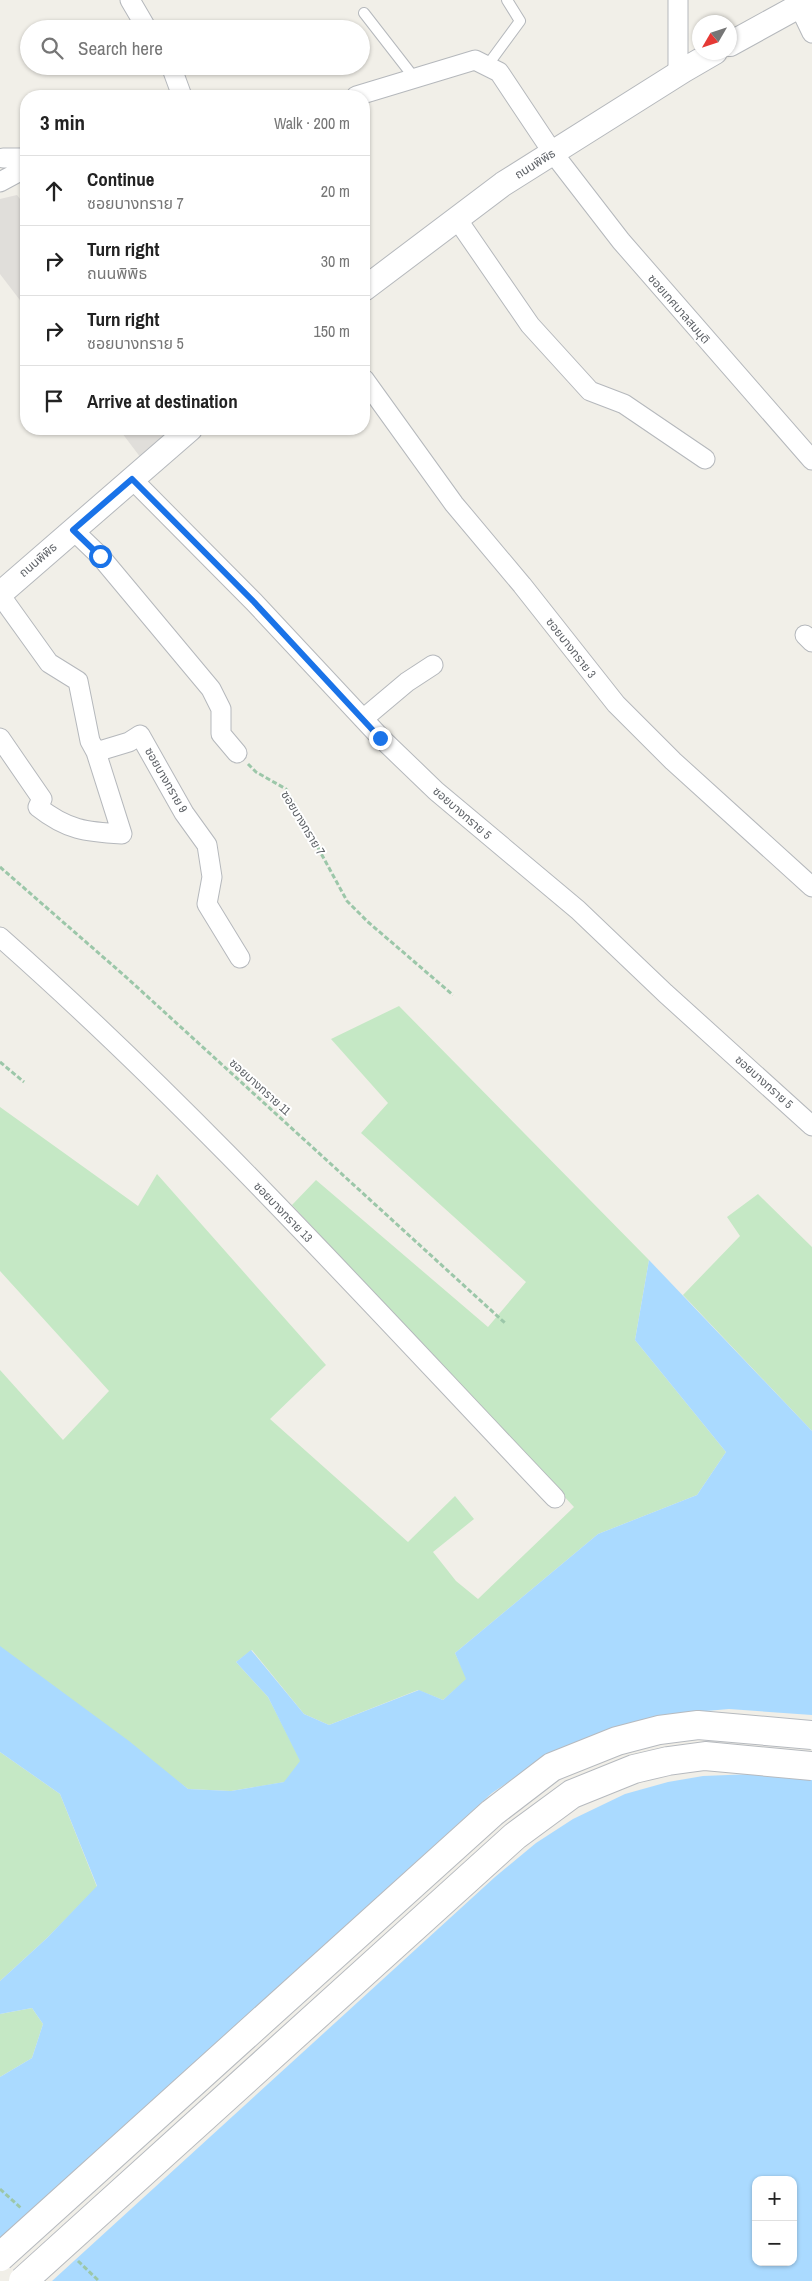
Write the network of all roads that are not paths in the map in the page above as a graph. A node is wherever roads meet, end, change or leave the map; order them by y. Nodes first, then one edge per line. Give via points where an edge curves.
1 (130, 0) edge
2 (507, 0) edge
3 (678, 0) edge
4 (804, 3) edge
5 (364, 13) dead end
6 (142, 20) edge
7 (369, 20) edge
8 (370, 21) edge
9 (812, 33) edge
10 (737, 40) edge
11 (701, 60) edge
12 (487, 66) junction
13 (678, 73) junction
14 (174, 75) edge
15 (416, 80) junction
16 (180, 90) edge
17 (370, 92) edge
18 (553, 153) junction
19 (20, 158) edge
20 (1, 160) edge
21 (20, 171) edge
22 (0, 182) edge
23 (457, 219) junction
24 (370, 284) edge
25 (370, 387) edge
26 (183, 435) edge
27 (705, 459) dead end
28 (812, 460) edge
29 (132, 479) junction
30 (73, 530) junction
31 (0, 594) edge
32 (0, 600) edge
33 (433, 665) dead end
34 (363, 719) junction
35 (0, 738) edge
36 (96, 752) junction
37 (237, 753) road end
38 (812, 887) edge
39 (0, 937) edge
40 (240, 958) dead end
41 (812, 1126) edge
42 (556, 1498) dead end
43 (812, 1735) edge
44 (812, 1766) edge
45 (0, 2257) edge
46 (23, 2281) edge

1 - 6 street
2 - 12 lane via 520,21
3 - 13 street
4 - 9 street
4 - 10 street
5 - 7 lane
8 - 15 lane
11 - 13 street, ถนนพิพิธ
12 - 15 street via 476,60
12 - 18 street, ซอยเทศบาลสมมุติ via 499,72
13 - 18 street, ถนนพิพิธ
14 - 16 street
15 - 17 street
18 - 23 street, ถนนพิพิธ via 503,184
18 - 28 street, ซอยเทศบาลสมมุติ via 621,241
19 - 20 street
21 - 22 street
23 - 24 street, ถนนพิพิธ
23 - 27 street via 530,326 590,391 624,404
25 - 38 street, ซอยบางทราย 3 via 454,504 616,704 673,761
26 - 29 street, ถนนพิพิธ
29 - 30 street, ถนนพิพิธ
29 - 34 street, ซอยบางทราย 5 via 254,602
30 - 31 street, ถนนพิพิธ
30 - 37 street via 100,556 211,689 221,710 221,734
32 - 36 street via 6,603 48,663 78,681 90,741
33 - 34 street
34 - 41 street, ซอยบางทราย 5 via 436,791 578,910
35 - 36 street via 42,799 38,807 45,813 85,832 122,834
36 - 40 street, ซอยบางทราย 9 via 130,742 140,735 184,813 207,845 212,877 207,904
39 - 42 street, ซอยบางทราย 13 via 79,1006 232,1159
43 - 45 main road, bridge via 698,1725 659,1730 617,1741 552,1767 492,1813
44 - 46 main road, bridge via 705,1756 634,1769 572,1794 515,1836

